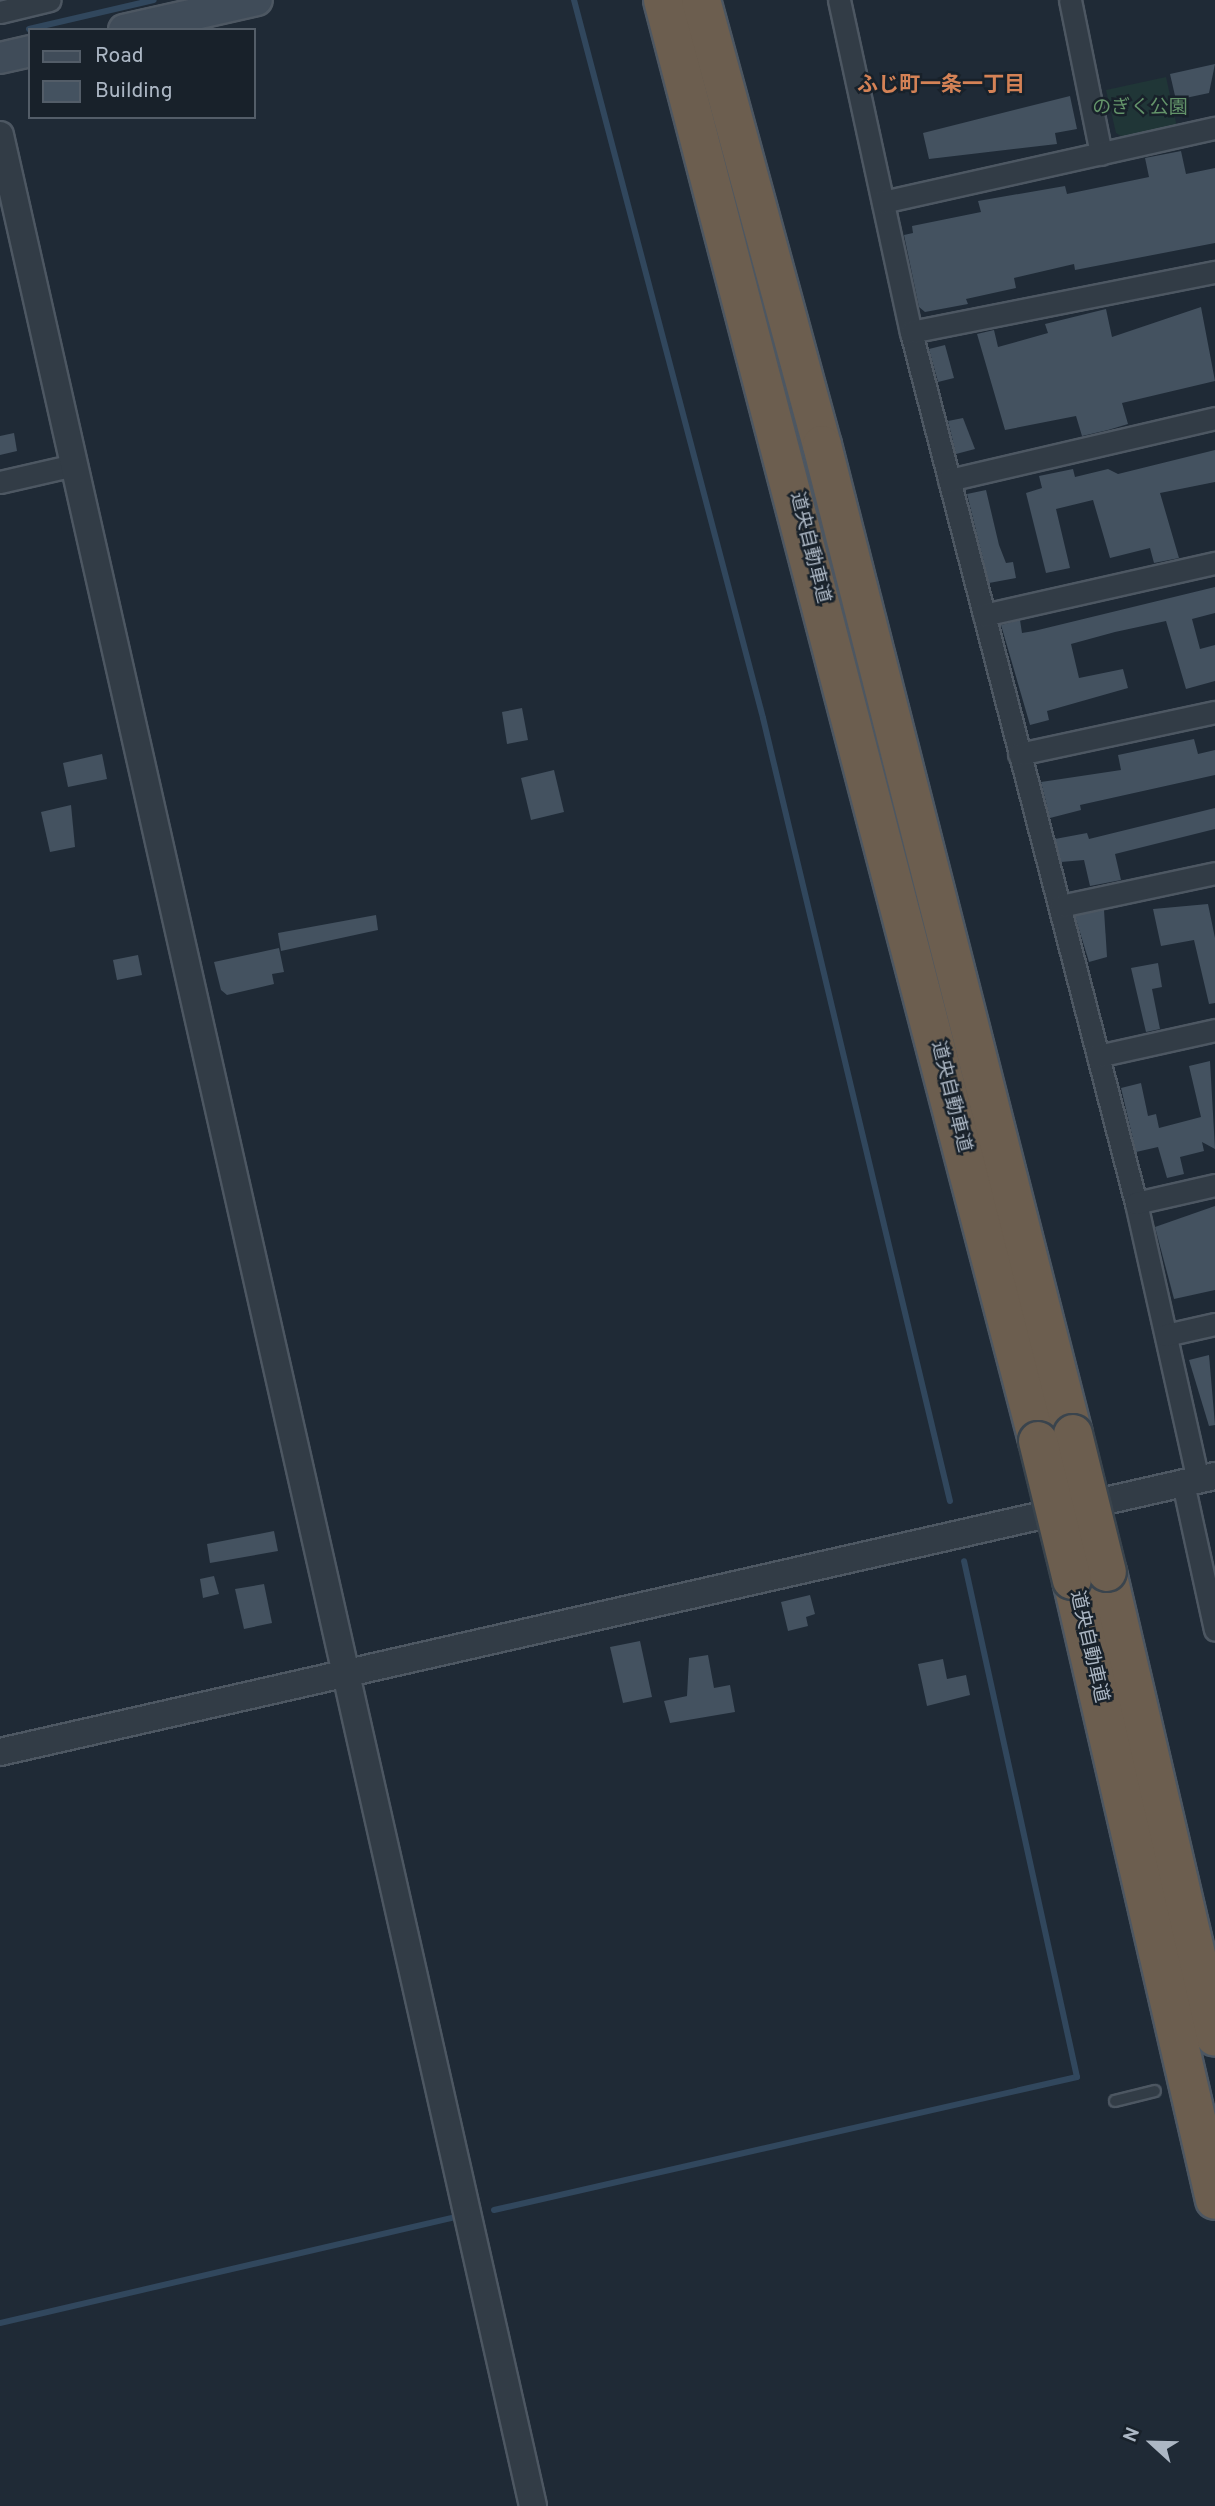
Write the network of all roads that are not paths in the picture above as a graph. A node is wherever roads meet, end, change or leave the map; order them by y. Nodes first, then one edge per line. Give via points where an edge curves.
1 (50, 0) edge
2 (257, 0) edge
3 (663, 0) edge
4 (701, 0) edge
5 (839, 0) edge
6 (1070, 0) edge
7 (0, 12) edge
8 (133, 28) edge
9 (28, 51) edge
10 (0, 58) edge
11 (1215, 128) edge
12 (0, 135) edge
13 (1101, 154) junction
14 (883, 202) junction
15 (1215, 272) edge
16 (911, 332) junction
17 (1215, 418) edge
18 (74, 465) junction
19 (949, 480) junction
20 (0, 482) edge
21 (1215, 564) edge
22 (984, 615) junction
23 (1215, 712) edge
24 (1019, 754) junction
25 (1215, 873) edge
26 (1060, 906) junction
27 (1215, 1030) edge
28 (1098, 1056) junction
29 (1215, 1185) edge
30 (1136, 1203) junction
31 (1215, 1324) edge
32 (1166, 1335) junction
33 (1056, 1437) junction
34 (1198, 1479) edge
35 (1090, 1576) junction
36 (1215, 1628) edge
37 (345, 1675) junction
38 (0, 1752) edge
39 (1215, 2037) edge
40 (1155, 2091) dead end
41 (1115, 2101) dead end
42 (1215, 2200) edge
43 (533, 2506) edge

1 - 7 street
2 - 8 main road
3 - 33 highway, 道央自動車道
4 - 33 highway, 道央自動車道 via 822,445
5 - 14 street
6 - 13 street
9 - 10 main road
11 - 13 street
12 - 18 street
13 - 14 street
14 - 16 street
15 - 16 street
16 - 19 street
17 - 19 street
18 - 20 street
18 - 37 street
19 - 22 street
21 - 22 street
22 - 24 street
23 - 24 street
24 - 26 street
25 - 26 street
26 - 28 street
27 - 28 street
28 - 30 street
29 - 30 street
30 - 32 street
31 - 32 street
32 - 34 street
33 - 35 highway, 道央自動車道, bridge
34 - 36 street
34 - 37 street
35 - 39 highway, 道央自動車道
35 - 42 highway, 道央自動車道
37 - 38 street
37 - 43 street
40 - 41 lane

